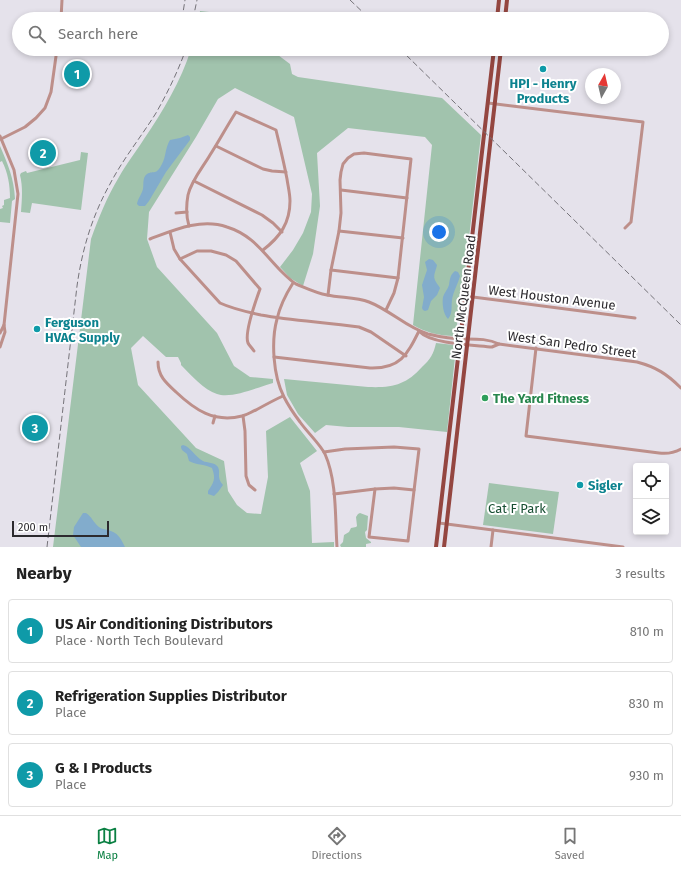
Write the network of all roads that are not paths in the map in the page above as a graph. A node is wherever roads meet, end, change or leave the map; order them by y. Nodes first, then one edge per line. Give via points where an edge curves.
1 (62, 0) edge
2 (500, 0) edge
3 (507, 0) edge
4 (61, 12) edge
5 (498, 12) edge
6 (506, 12) edge
7 (56, 56) edge
8 (493, 56) edge
9 (500, 56) edge
10 (488, 103) junction
11 (495, 104) junction
12 (1, 138) edge
13 (216, 146) junction
14 (286, 172) junction
15 (194, 181) junction
16 (341, 190) junction
17 (219, 193) junction
18 (216, 198) dead end
19 (407, 198) junction
20 (476, 205) junction
21 (483, 206) junction
22 (187, 212) junction
23 (176, 213) dead end
24 (189, 226) junction
25 (625, 228) dead end
26 (339, 230) junction
27 (170, 232) junction
28 (282, 232) junction
29 (403, 238) junction
30 (150, 239) dead end
31 (263, 250) junction
32 (180, 259) junction
33 (331, 270) junction
34 (398, 278) junction
35 (293, 283) junction
36 (328, 295) junction
37 (465, 296) junction
38 (473, 297) junction
39 (386, 310) junction
40 (251, 313) junction
41 (277, 318) junction
42 (635, 318) dead end
43 (4, 325) junction
44 (419, 331) junction
45 (0, 333) edge
46 (468, 339) junction
47 (460, 341) junction
48 (467, 344) junction
49 (499, 344) junction
50 (0, 347) edge
51 (536, 348) junction
52 (254, 350) dead end
53 (406, 356) junction
54 (274, 357) junction
55 (158, 362) dead end
56 (681, 388) edge
57 (283, 396) junction
58 (215, 416) junction
59 (243, 416) junction
60 (213, 423) dead end
61 (681, 449) edge
62 (324, 452) junction
63 (375, 489) junction
64 (255, 490) dead end
65 (414, 490) junction
66 (334, 494) junction
67 (439, 523) junction
68 (446, 524) junction
69 (493, 530) junction
70 (337, 547) edge
71 (436, 547) edge
72 (444, 547) edge
73 (491, 547) edge
74 (623, 547) edge

1 - 4 street
2 - 5 main road
3 - 6 main road
7 - 12 street via 51,92 45,108 25,127
8 - 10 main road, North McQueen Road
9 - 11 main road, North McQueen Road
10 - 11 street
10 - 20 main road, North McQueen Road
11 - 21 main road, North McQueen Road
11 - 25 street via 643,122 630,222
12 - 43 street via 14,170 18,194
13 - 14 street via 263,169
13 - 14 street via 236,112 276,130
13 - 15 street
14 - 28 street via 290,200
15 - 17 street
15 - 22 street via 188,194
16 - 19 street
16 - 19 street via 343,164 354,154 364,153 411,159
16 - 26 street
17 - 18 street
17 - 28 street via 262,215
19 - 29 street
20 - 21 main road
20 - 37 main road, North McQueen Road
21 - 38 main road, North McQueen Road
22 - 23 street
22 - 24 street
24 - 27 street, West San Pedro Street
24 - 31 street, West San Pedro Street via 226,226 247,237
26 - 29 street
26 - 33 street
27 - 30 street, West San Pedro Street
27 - 32 street via 174,249
28 - 31 street
29 - 34 street
31 - 35 street, West San Pedro Street
32 - 40 street via 220,303
32 - 40 street via 197,251 211,251 236,261 260,289
33 - 34 street
33 - 36 street
34 - 39 street
35 - 36 street, West San Pedro Street
35 - 41 street
36 - 39 street, West San Pedro Street via 358,299
37 - 38 street, West Houston Avenue
37 - 47 main road, North McQueen Road
38 - 42 street, West Houston Avenue
38 - 46 main road, North McQueen Road
39 - 44 street, West San Pedro Street
40 - 41 street
40 - 52 street via 247,342
41 - 53 street via 359,327 371,332
41 - 54 street
43 - 45 street
43 - 50 street via 5,332
44 - 47 street, West San Pedro Street
44 - 53 street
46 - 47 street, West San Pedro Street
46 - 48 main road, North McQueen Road
46 - 49 street, West San Pedro Street
47 - 48 street, West San Pedro Street
47 - 67 main road, North McQueen Road
48 - 49 street, West San Pedro Street via 492,347
48 - 68 main road, North McQueen Road
49 - 51 street, West San Pedro Street
51 - 56 street, West San Pedro Street via 637,362 669,377
51 - 61 street via 526,436 668,454
53 - 54 street via 386,367 378,368
54 - 57 street
55 - 58 street via 158,372 170,387 188,404
57 - 59 street
57 - 62 street
58 - 59 street
58 - 60 street
59 - 64 street via 246,476 249,485
62 - 65 street via 394,447 419,449
62 - 66 street
63 - 65 street
63 - 65 street via 369,537 408,541
63 - 66 street
66 - 70 street
67 - 68 street
67 - 71 main road, North McQueen Road
68 - 69 street
68 - 72 main road, North McQueen Road
69 - 73 street
69 - 74 street

